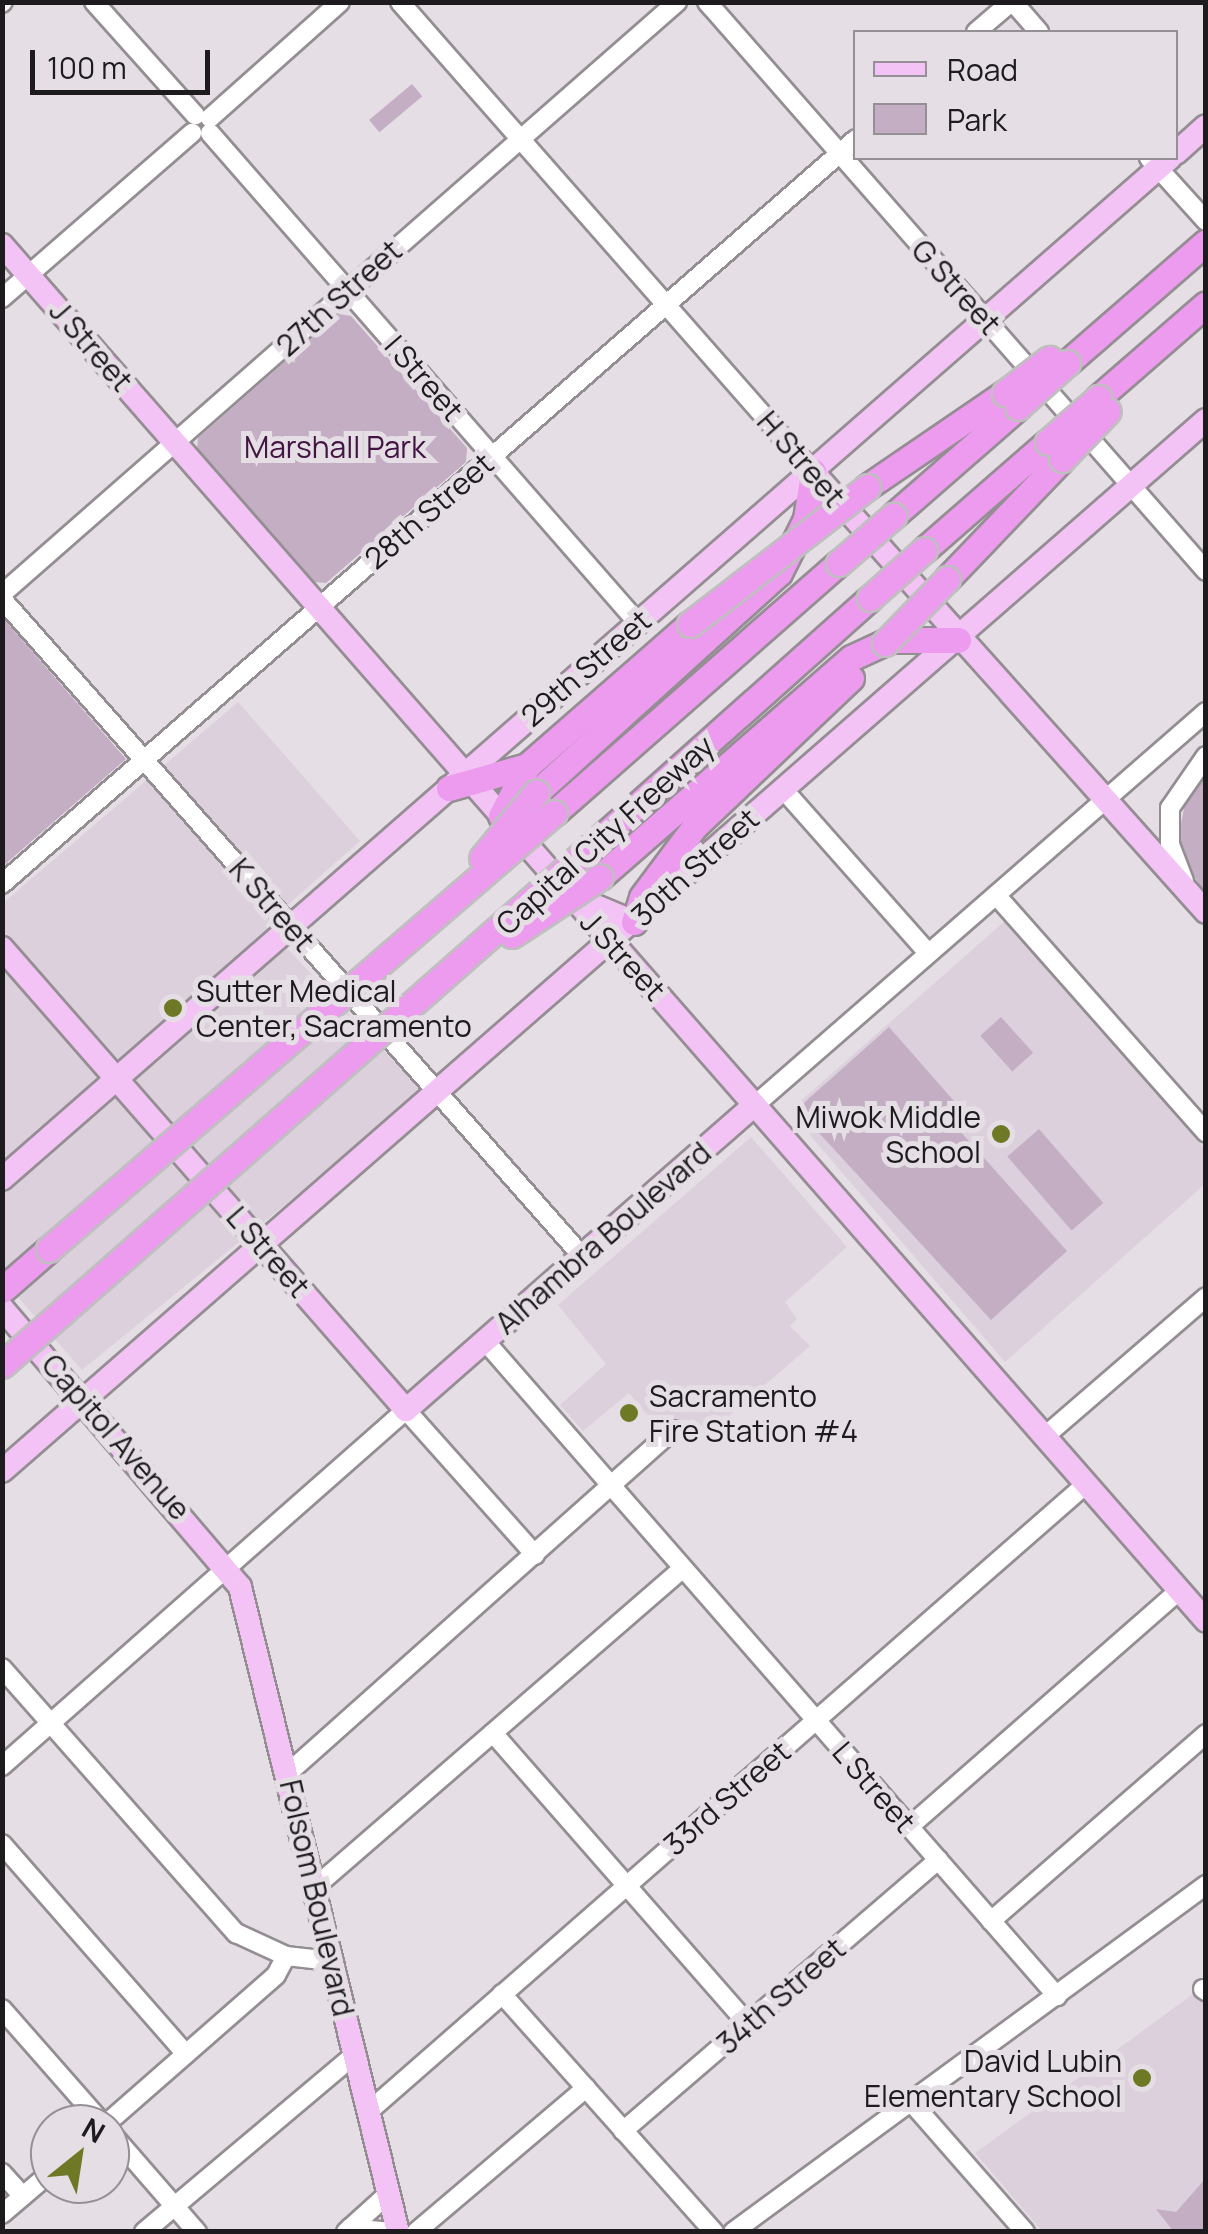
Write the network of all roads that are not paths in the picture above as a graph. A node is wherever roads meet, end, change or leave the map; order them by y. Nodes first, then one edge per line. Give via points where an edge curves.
1 (94, 2) edge
2 (340, 2) edge
3 (400, 2) edge
4 (678, 2) edge
5 (707, 2) edge
6 (1012, 2) edge
7 (978, 30) edge
8 (1037, 30) edge
9 (202, 125) junction
10 (1206, 126) edge
11 (520, 139) junction
12 (853, 141) edge
13 (1178, 147) edge
14 (839, 153) junction
15 (1162, 160) edge
16 (1164, 160) edge
17 (1206, 221) edge
18 (2, 244) edge
19 (1196, 250) edge
20 (30, 276) junction
21 (347, 291) junction
22 (2, 298) edge
23 (665, 304) junction
24 (1206, 305) edge
25 (984, 318) junction
26 (1011, 400) junction
27 (1206, 420) edge
28 (176, 442) junction
29 (1055, 450) junction
30 (491, 456) junction
31 (813, 472) junction
32 (1131, 486) junction
33 (1206, 571) edge
34 (2, 596) edge
35 (320, 606) junction
36 (638, 624) junction
37 (958, 640) junction
38 (1206, 712) edge
39 (1206, 756) edge
40 (144, 760) junction
41 (527, 766) junction
42 (462, 782) junction
43 (783, 788) junction
44 (1104, 800) junction
45 (501, 816) junction
46 (2, 884) edge
47 (996, 895) junction
48 (571, 896) junction
49 (1201, 907) edge
50 (435, 914) junction
51 (634, 922) junction
52 (294, 930) junction
53 (612, 940) junction
54 (2, 948) edge
55 (928, 953) junction
56 (442, 982) junction
57 (119, 1082) junction
58 (435, 1092) junction
59 (755, 1105) junction
60 (1206, 1132) edge
61 (2, 1179) edge
62 (261, 1244) junction
63 (48, 1249) junction
64 (582, 1256) junction
65 (2, 1282) edge
66 (94, 1286) junction
67 (2, 1290) edge
68 (1206, 1297) edge
69 (2, 1308) edge
70 (485, 1341) junction
71 (2, 1365) edge
72 (2, 1385) edge
73 (84, 1399) junction
74 (406, 1410) junction
75 (673, 1430) dead end
76 (1044, 1438) junction
77 (2, 1472) edge
78 (1086, 1484) junction
79 (611, 1488) junction
80 (534, 1555) junction
81 (229, 1568) junction
82 (682, 1569) junction
83 (1179, 1591) junction
84 (1206, 1621) edge
85 (2, 1668) edge
86 (815, 1720) junction
87 (50, 1723) junction
88 (493, 1734) junction
89 (1206, 1734) edge
90 (2, 1766) edge
91 (288, 1774) junction
92 (909, 1827) junction
93 (2, 1844) edge
94 (938, 1860) junction
95 (626, 1886) junction
96 (1206, 1886) edge
97 (315, 1888) junction
98 (992, 1921) junction
99 (286, 1956) junction
100 (331, 1960) junction
101 (502, 1994) junction
102 (1057, 1996) junction
103 (2, 2009) edge
104 (749, 2026) junction
105 (186, 2054) junction
106 (354, 2055) junction
107 (586, 2088) junction
108 (86, 2104) edge
109 (127, 2104) edge
110 (914, 2104) junction
111 (368, 2112) junction
112 (623, 2131) junction
113 (130, 2155) edge
114 (2, 2172) edge
115 (30, 2190) edge
116 (388, 2194) junction
117 (23, 2196) junction
118 (174, 2205) junction
119 (2, 2214) edge
120 (1016, 2229) edge
121 (348, 2230) edge
122 (144, 2232) edge
123 (197, 2232) edge
124 (395, 2232) edge
125 (416, 2232) edge
126 (714, 2232) edge
127 (733, 2232) edge

1 - 9 street, I Street
2 - 9 street
3 - 11 street, H Street
4 - 11 street, 27th Street
5 - 14 street, G Street
6 - 7 street
6 - 8 street
9 - 20 street
9 - 21 street, I Street
10 - 13 main road, 29th Street
11 - 21 street, 27th Street
11 - 23 street, H Street
12 - 14 street, 28th Street
14 - 23 street, 28th Street
14 - 25 street, G Street
15 - 25 main road, 29th Street
16 - 17 street
18 - 20 main road, J Street
19 - 26 highway, Capital City Freeway, bridge
20 - 22 street
20 - 28 main road, J Street
21 - 28 street, 27th Street
21 - 30 street, I Street
23 - 30 street, 28th Street
23 - 31 street, H Street
24 - 29 highway, Capital City Freeway, bridge
25 - 31 main road, 29th Street
25 - 32 street, G Street
26 - 41 highway, bridge via 868,488 690,624
26 - 50 highway, Capital City Freeway, bridge via 893,516
27 - 32 main road, 30th Street
28 - 34 street, 27th Street
28 - 35 main road, J Street
29 - 51 highway, bridge via 947,579 695,826 642,897
29 - 56 highway, Capital City Freeway, bridge via 924,550
30 - 35 street, 28th Street
30 - 36 street, I Street
31 - 36 main road, 29th Street
31 - 37 main road, H Street
31 - 50 highway, bridge via 806,519 778,574 536,793
32 - 33 street, G Street
32 - 37 main road, 30th Street
34 - 40 street, K Street
35 - 40 street, 28th Street
35 - 42 main road, J Street
36 - 42 main road, 29th Street
37 - 43 main road, 30th Street
37 - 44 main road, H Street
37 - 56 highway, bridge via 890,640 851,658 600,877
38 - 44 street, Alhambra Boulevard
39 - 49 street via 1180,785 1169,822 1174,858
40 - 46 street, 28th Street
40 - 52 street, K Street
41 - 42 highway
41 - 45 highway
42 - 45 main road, J Street
42 - 52 main road, 29th Street
43 - 51 main road, 30th Street
43 - 55 street
44 - 47 street, Alhambra Boulevard
44 - 49 main road, H Street
45 - 48 main road, J Street
47 - 55 street, Alhambra Boulevard
47 - 60 street
48 - 51 main road
48 - 53 main road, J Street
50 - 63 highway, Capital City Freeway, bridge
51 - 53 main road, 30th Street
52 - 57 main road, 29th Street
52 - 58 street, K Street
53 - 58 main road, 30th Street
53 - 59 main road, J Street
54 - 57 main road, L Street
55 - 59 street, Alhambra Boulevard
56 - 66 highway, Capital City Freeway, bridge
57 - 61 main road, 29th Street
57 - 62 main road, L Street
58 - 62 main road, 30th Street
58 - 64 street, K Street
59 - 64 main road, Alhambra Boulevard
59 - 76 main road, J Street
62 - 73 main road, 30th Street
62 - 74 main road, L Street
63 - 65 highway
63 - 67 highway, Capital City Freeway
64 - 70 main road, Alhambra Boulevard
66 - 71 highway, Capital City Freeway, bridge
66 - 72 highway, bridge
68 - 76 street
69 - 73 main road, Capitol Avenue
70 - 74 main road, Alhambra Boulevard
70 - 79 street, L Street
73 - 77 main road, 30th Street
73 - 81 main road, Capitol Avenue
74 - 80 street, L Street
74 - 81 street, Alhambra Boulevard
75 - 79 street
76 - 78 main road, J Street
78 - 83 main road, J Street
78 - 86 street, 33rd Street
79 - 80 street
79 - 82 street, L Street
80 - 91 street
81 - 87 street, Alhambra Boulevard
81 - 91 main road, Folsom Boulevard
82 - 86 street, L Street
82 - 88 street
83 - 84 main road, J Street
83 - 92 street
85 - 87 street
86 - 92 street, L Street
86 - 95 street, 33rd Street
87 - 90 street, Alhambra Boulevard
87 - 99 street via 231,1928
88 - 95 street
88 - 97 street
89 - 98 street
91 - 97 main road, Folsom Boulevard
92 - 94 street, L Street
93 - 105 street
94 - 98 street, L Street
94 - 104 street, 34th Street
95 - 101 street, 33rd Street
95 - 104 street
96 - 102 street
97 - 100 main road, Folsom Boulevard
98 - 102 street, L Street
99 - 100 street
99 - 105 street via 276,1975
100 - 106 main road, Folsom Boulevard
101 - 107 street
101 - 111 street, 33rd Street
102 - 110 street
103 - 108 street
104 - 112 street, 34th Street
105 - 109 street
106 - 111 main road, Folsom Boulevard
106 - 118 street
107 - 112 street
107 - 125 street
110 - 120 street
110 - 127 street
111 - 116 main road, Folsom Boulevard
112 - 126 street
113 - 118 street
114 - 117 street
115 - 117 street
116 - 121 street
116 - 124 main road, Folsom Boulevard
117 - 119 street
118 - 122 street
118 - 123 street
121 - 124 street

